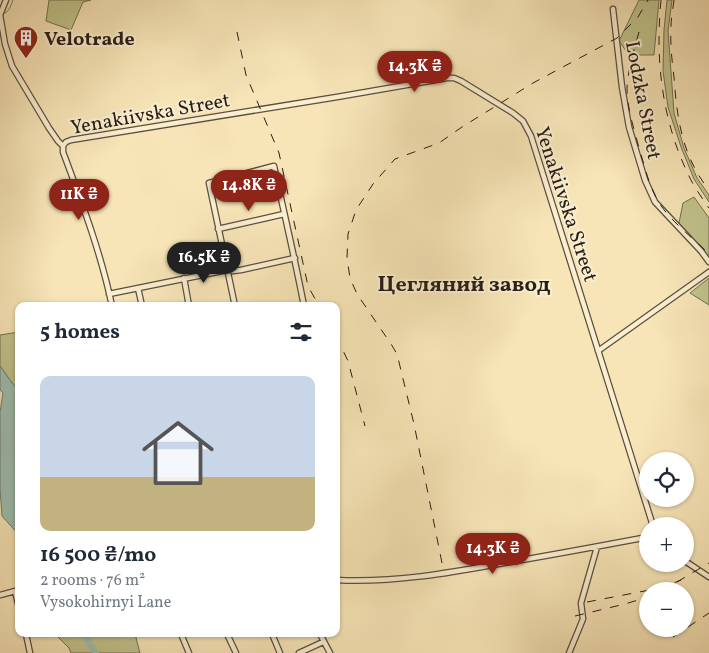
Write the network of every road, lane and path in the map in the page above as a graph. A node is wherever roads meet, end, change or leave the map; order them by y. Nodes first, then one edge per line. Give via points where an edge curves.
1 (6, 0) edge
2 (613, 9) dead end
3 (0, 14) edge
4 (62, 146) junction
5 (284, 214) junction
6 (218, 229) junction
7 (295, 258) junction
8 (709, 262) edge
9 (227, 270) junction
10 (709, 272) edge
11 (184, 278) junction
12 (138, 288) junction
13 (109, 294) junction
14 (111, 302) edge
15 (141, 302) edge
16 (188, 302) edge
17 (234, 302) edge
18 (303, 302) edge
19 (598, 351) junction
20 (650, 517) edge
21 (639, 539) edge
22 (597, 547) junction
23 (694, 567) edge
24 (709, 577) edge
25 (340, 580) edge
26 (15, 591) edge
27 (0, 595) edge
28 (27, 637) edge
29 (182, 637) edge
30 (228, 637) edge
31 (273, 637) edge
32 (321, 637) edge
33 (323, 642) junction
34 (30, 653) edge
35 (189, 653) edge
36 (236, 653) edge
37 (280, 653) edge
38 (299, 653) edge
39 (330, 653) edge
40 (569, 653) edge

1 - 3 street
2 - 8 street, Lodzka Street via 629,127 645,180 655,202
3 - 4 street via 12,66
4 - 13 street via 95,240
4 - 19 street, Yenakiivska Street via 71,140 454,78 513,113 523,121 531,136
5 - 6 street
5 - 6 street via 274,166 209,183
5 - 7 street
6 - 9 street
7 - 9 street
7 - 18 street
9 - 11 street
9 - 17 street
10 - 19 street
11 - 12 street
11 - 16 street
12 - 13 street
12 - 15 street
13 - 14 street
19 - 20 street, Yenakiivska Street
21 - 22 street
22 - 25 street via 429,576
22 - 40 street via 581,604 583,618
23 - 24 street
26 - 27 street
28 - 34 street
29 - 35 street
30 - 36 street
31 - 37 street
32 - 33 street
33 - 38 street
33 - 39 street

